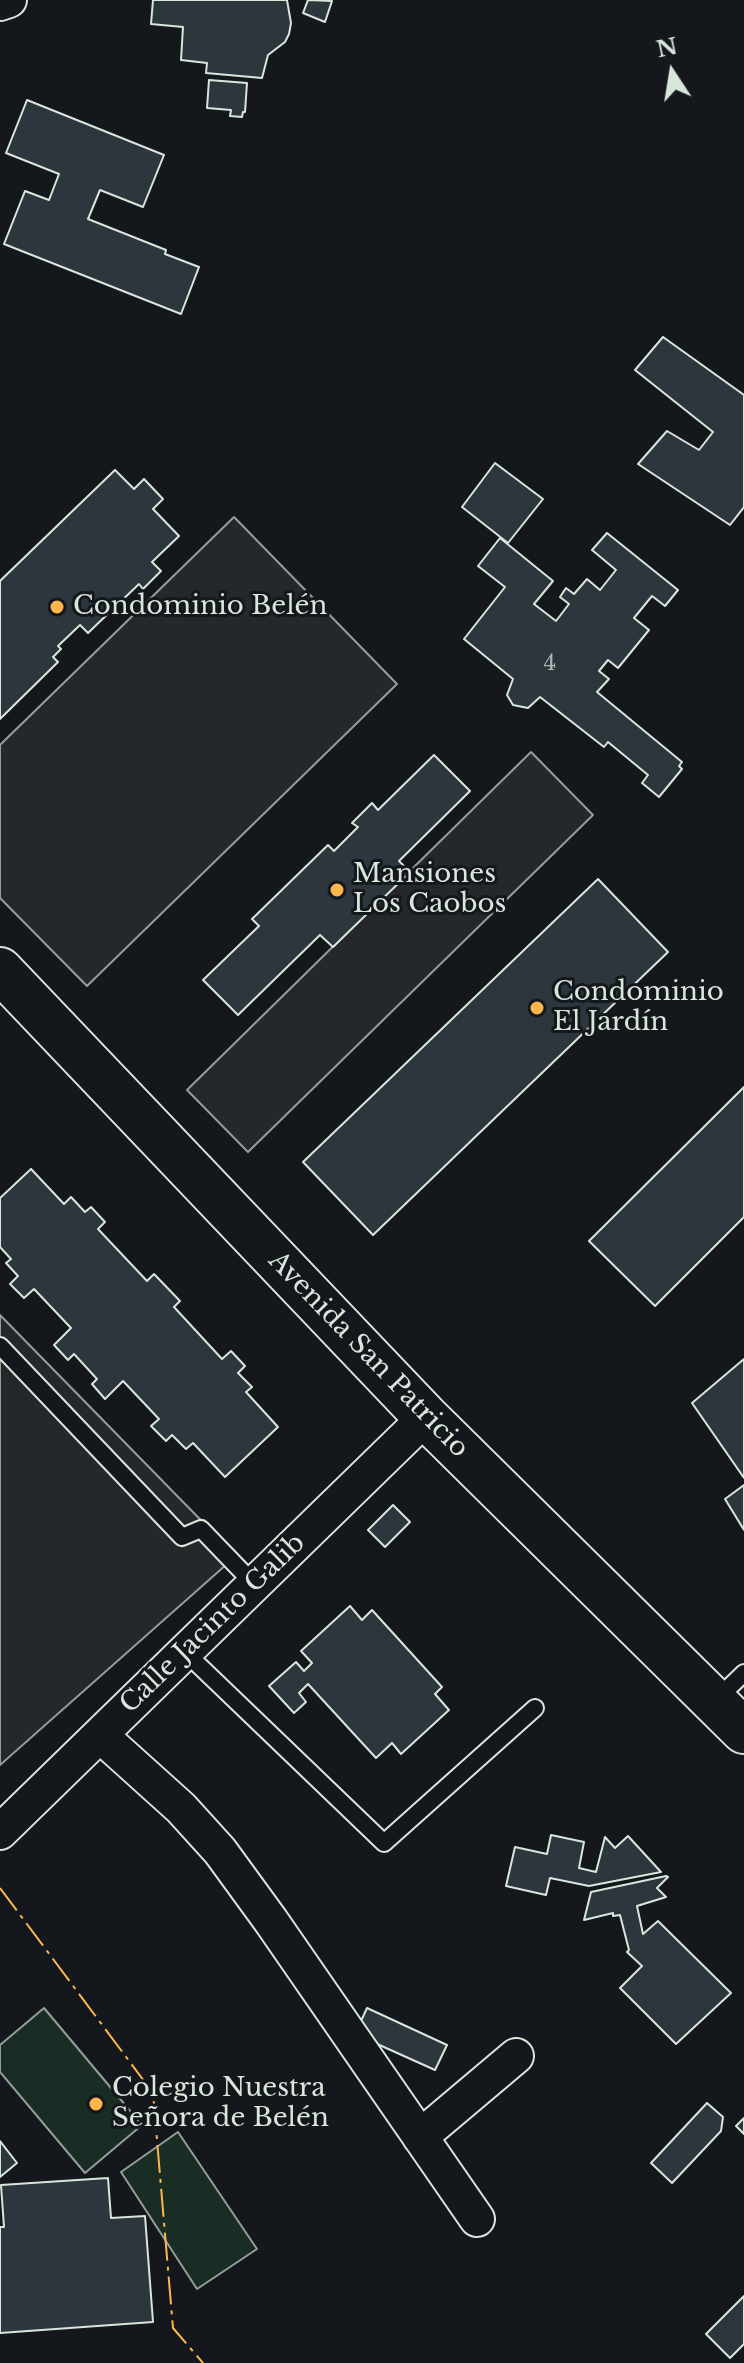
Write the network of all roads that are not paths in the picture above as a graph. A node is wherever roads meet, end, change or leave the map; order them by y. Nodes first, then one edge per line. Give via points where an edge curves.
1 (9, 0) edge
2 (0, 3) edge
3 (3, 979) edge
4 (0, 1346) edge
5 (426, 1417) junction
6 (254, 1584) junction
7 (185, 1652) junction
8 (734, 1702) edge
9 (535, 1708) dead end
10 (100, 1735) junction
11 (0, 1832) edge
12 (516, 2056) dead end
13 (420, 2137) junction
14 (477, 2219) dead end

1 - 2 street
3 - 5 main road, Avenida San Patricio
4 - 6 lane via 182,1537 201,1529
5 - 6 street, Calle Jacinto Galib
5 - 8 main road, Avenida San Patricio
6 - 7 street, Calle Jacinto Galib
7 - 9 lane via 384,1843
7 - 10 street, Calle Jacinto Galib
10 - 11 street, Calle Jacinto Galib
10 - 13 street via 220,1851
12 - 13 street
13 - 14 street

